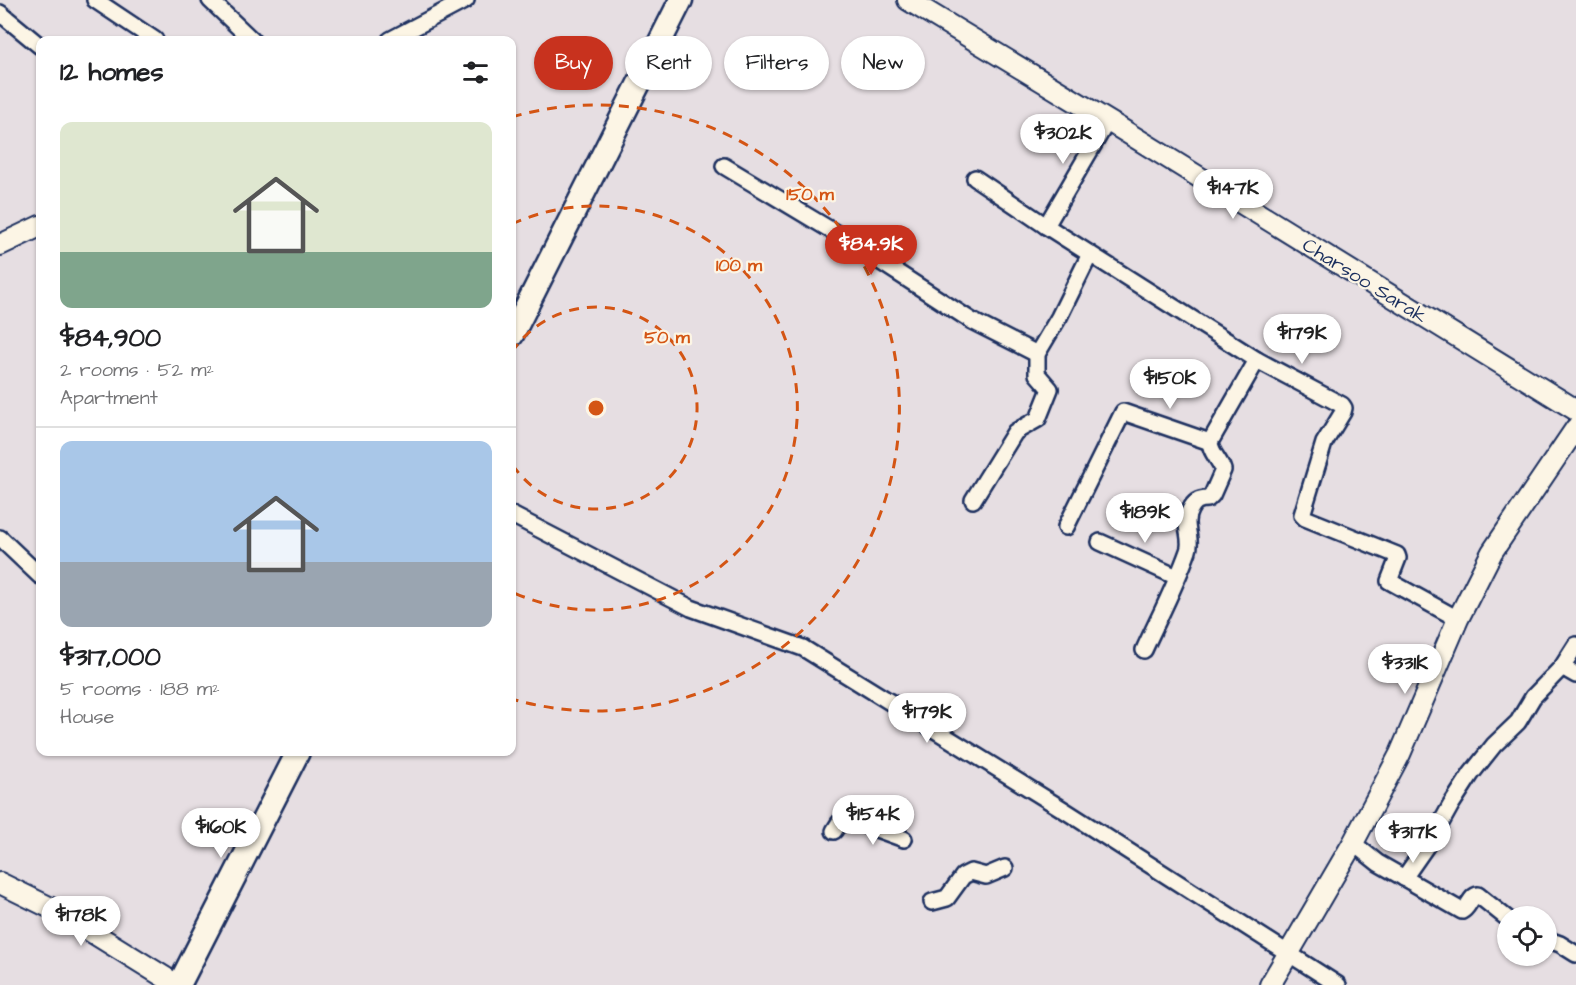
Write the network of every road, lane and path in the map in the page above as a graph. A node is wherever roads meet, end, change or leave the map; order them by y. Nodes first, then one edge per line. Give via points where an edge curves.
1 (95, 0) edge
2 (210, 0) edge
3 (466, 0) edge
4 (681, 0) edge
5 (908, 0) edge
6 (0, 13) edge
7 (149, 36) edge
8 (248, 36) edge
9 (398, 36) edge
10 (36, 43) edge
11 (1108, 120) junction
12 (724, 166) dead end
13 (975, 178) dead end
14 (1046, 226) junction
15 (36, 228) edge
16 (0, 245) edge
17 (1090, 254) junction
18 (516, 322) edge
19 (1037, 354) junction
20 (1257, 360) junction
21 (1576, 410) edge
22 (1576, 428) edge
23 (1210, 442) junction
24 (974, 500) dead end
25 (516, 517) edge
26 (1066, 526) dead end
27 (0, 538) edge
28 (1100, 542) dead end
29 (36, 572) edge
30 (1177, 577) junction
31 (1458, 619) junction
32 (1576, 645) edge
33 (1144, 650) dead end
34 (1562, 667) junction
35 (1576, 675) edge
36 (296, 756) edge
37 (834, 831) dead end
38 (904, 839) dead end
39 (1353, 843) junction
40 (1005, 868) dead end
41 (1404, 878) junction
42 (0, 883) edge
43 (932, 902) dead end
44 (1497, 910) edge
45 (1557, 943) edge
46 (1290, 953) junction
47 (1576, 954) edge
48 (178, 985) edge
49 (1270, 985) edge
50 (1338, 985) edge

1 - 7 street
2 - 8 street
3 - 9 street
4 - 18 main road
5 - 11 street, Charsoo Sarak
6 - 10 street
11 - 14 street
11 - 21 street, Charsoo Sarak
12 - 19 street via 972,321
13 - 14 street
14 - 17 street
15 - 16 street
17 - 19 street
17 - 20 street
19 - 24 street via 1038,374 1050,389 1038,419 1015,432
20 - 23 street
20 - 31 street via 1344,408 1324,442 1302,515 1397,555 1389,581
22 - 31 street via 1492,552
23 - 26 street via 1123,412
23 - 30 street via 1223,470 1212,495 1194,502 1188,513 1189,548
25 - 46 street via 691,608 803,648
27 - 29 street
28 - 30 street
30 - 33 street
31 - 39 street via 1400,754
32 - 34 street
34 - 35 street
34 - 41 street via 1471,774
36 - 48 main road
37 - 38 street via 839,823 849,819
39 - 41 street
39 - 46 street
40 - 43 street via 986,876 971,872 963,876 947,898
41 - 44 street via 1462,911 1478,895
42 - 48 street via 61,913
45 - 47 street
46 - 49 street
46 - 50 street

